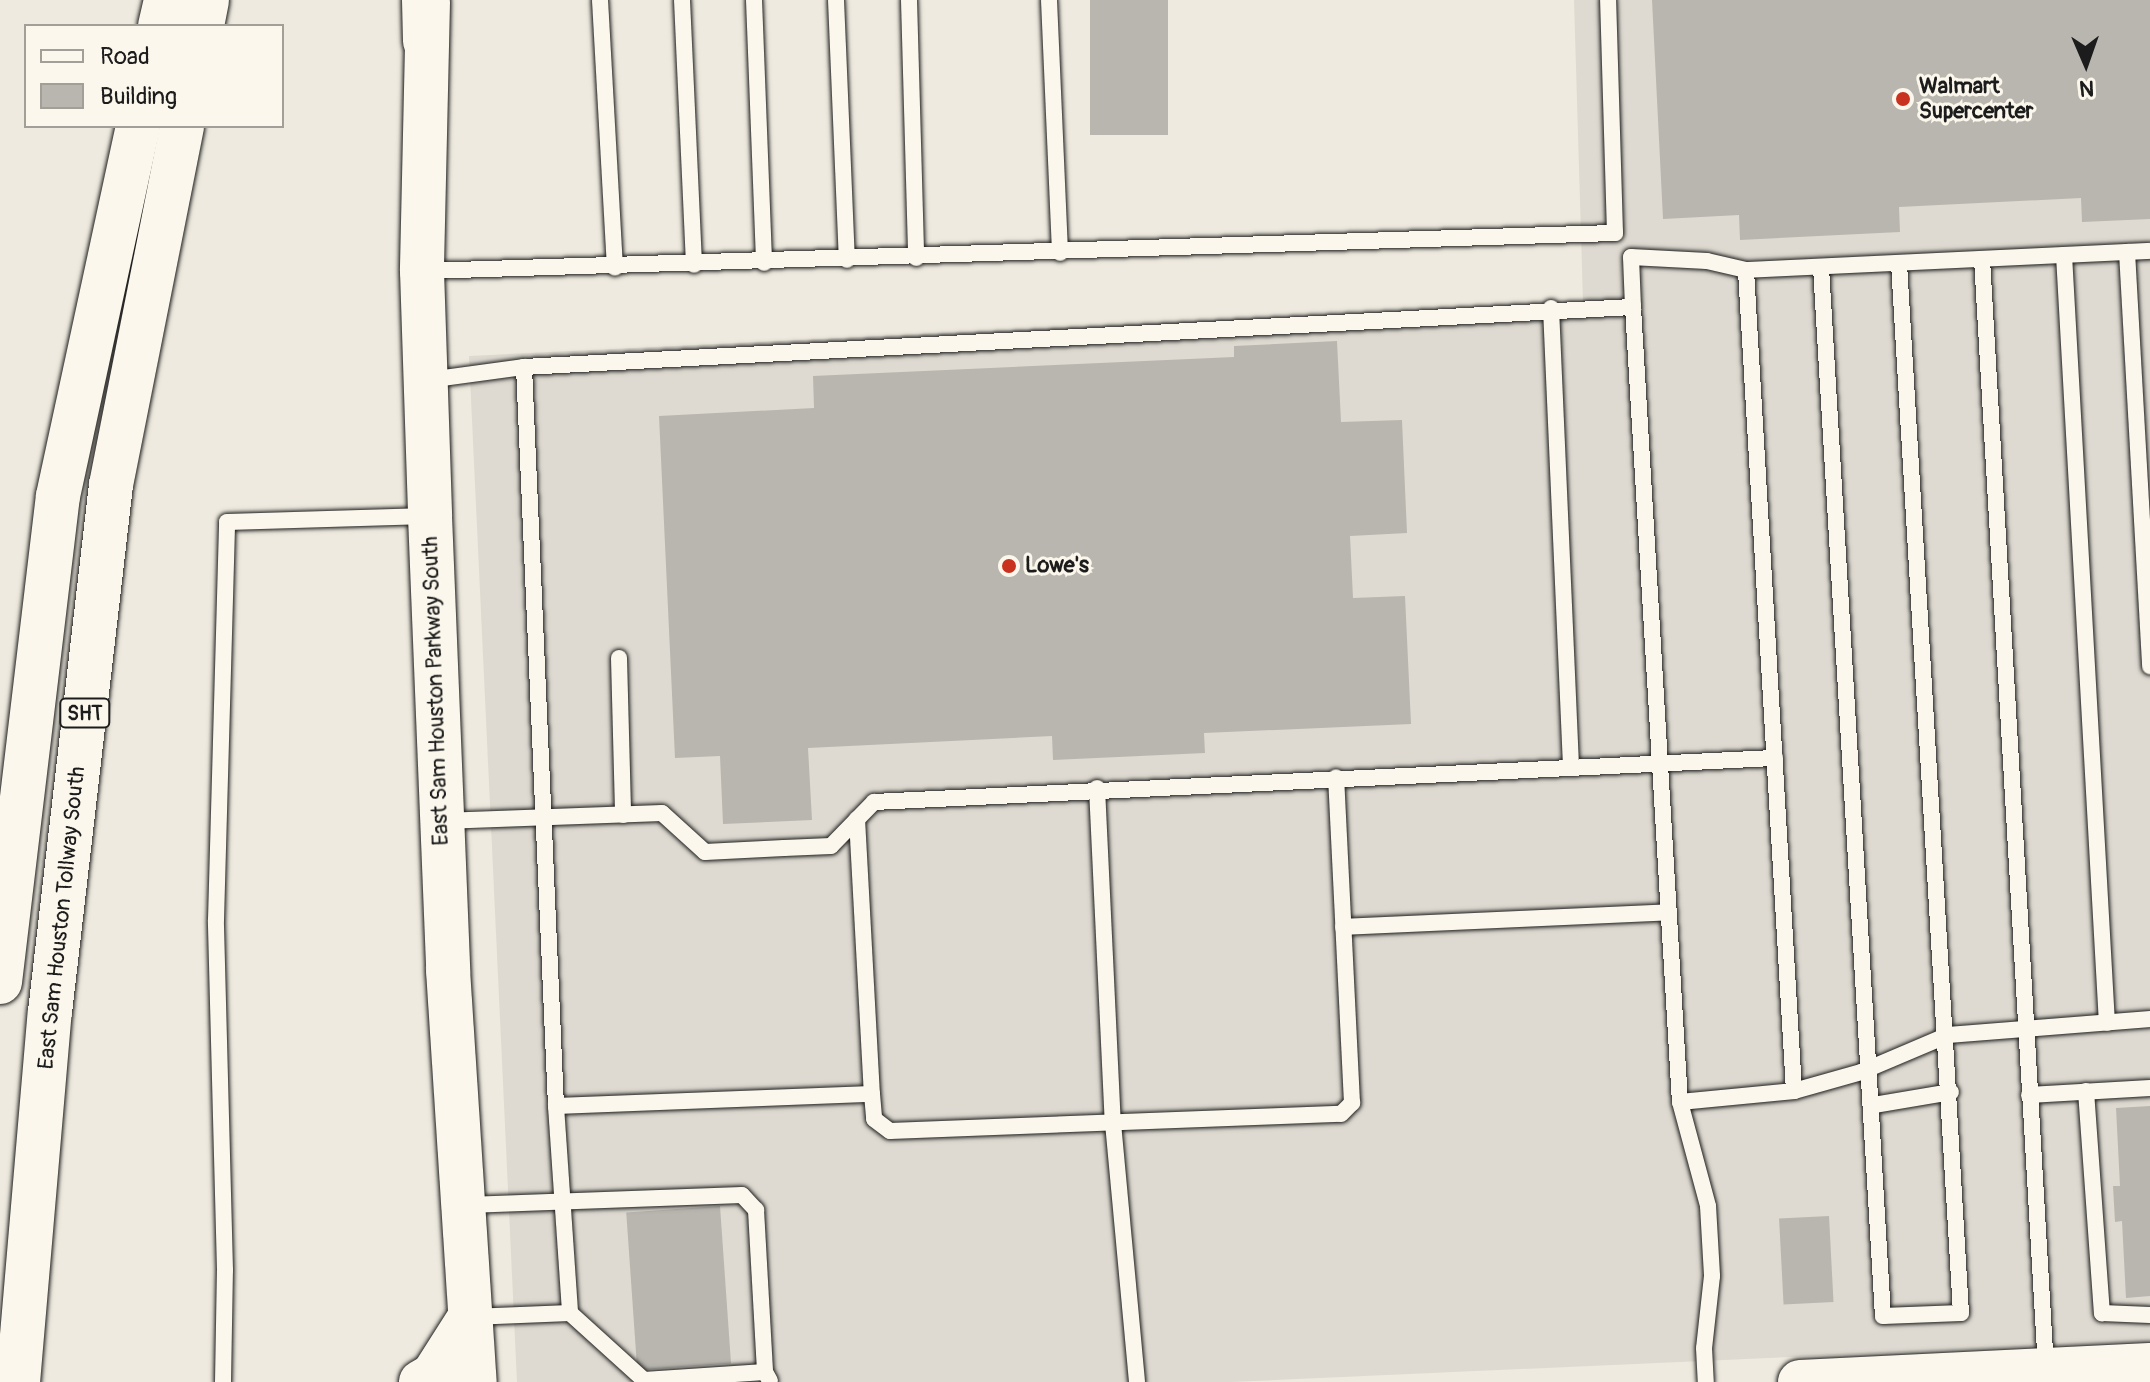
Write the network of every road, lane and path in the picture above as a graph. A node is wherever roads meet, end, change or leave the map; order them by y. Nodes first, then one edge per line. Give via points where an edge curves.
1 (166, 0) edge
2 (207, 0) edge
3 (600, 0) edge
4 (682, 0) edge
5 (754, 0) edge
6 (836, 0) edge
7 (909, 0) edge
8 (1049, 0) edge
9 (1608, 0) edge
10 (426, 14) edge
11 (160, 24) edge
12 (202, 24) edge
13 (138, 128) edge
14 (182, 128) edge
15 (2150, 251) edge
16 (2127, 252) junction
17 (1060, 253) junction
18 (2064, 255) junction
19 (916, 258) junction
20 (1982, 259) junction
21 (847, 260) junction
22 (764, 263) junction
23 (1899, 263) junction
24 (694, 265) junction
25 (1821, 267) junction
26 (615, 268) junction
27 (1746, 270) junction
28 (422, 271) junction
29 (1633, 307) junction
30 (1551, 308) junction
31 (524, 367) junction
32 (428, 380) junction
33 (430, 516) junction
34 (619, 658) dead end
35 (2150, 666) edge
36 (1775, 758) junction
37 (1660, 765) junction
38 (1571, 768) junction
39 (1336, 777) junction
40 (1097, 788) junction
41 (623, 815) junction
42 (540, 817) junction
43 (857, 819) junction
44 (441, 821) junction
45 (1668, 912) junction
46 (1343, 927) junction
47 (0, 982) edge
48 (2150, 1019) edge
49 (2107, 1023) junction
50 (2025, 1029) junction
51 (1948, 1035) junction
52 (1872, 1068) junction
53 (2150, 1088) edge
54 (1794, 1091) junction
55 (2086, 1091) junction
56 (1951, 1092) junction
57 (872, 1094) junction
58 (2029, 1095) junction
59 (1680, 1102) junction
60 (1874, 1105) junction
61 (556, 1106) junction
62 (1113, 1123) junction
63 (563, 1203) junction
64 (463, 1205) junction
65 (570, 1313) junction
66 (2150, 1315) edge
67 (470, 1317) junction
68 (2150, 1365) edge
69 (2044, 1376) edge
70 (768, 1377) edge
71 (644, 1381) edge
72 (18, 1382) edge
73 (223, 1382) edge
74 (421, 1382) edge
75 (475, 1382) edge
76 (1137, 1382) edge
77 (1706, 1382) edge
78 (1800, 1382) edge

1 - 11 main road
2 - 12 main road
3 - 26 lane
4 - 24 lane
5 - 22 lane
6 - 21 lane
7 - 19 lane
8 - 17 lane
9 - 17 lane via 1615,233
10 - 28 main road, East Sam Houston Parkway South
13 - 47 main road, SHT via 58,496
14 - 72 main road, East Sam Houston Tollway South / SHT via 111,485 50,1012
15 - 16 lane
16 - 18 lane
16 - 35 lane
17 - 19 lane
18 - 20 lane
18 - 49 lane
19 - 21 lane
20 - 23 lane
20 - 50 lane
21 - 22 lane
22 - 24 lane
23 - 25 lane
23 - 51 lane
24 - 26 lane
25 - 27 lane
25 - 52 lane
26 - 28 lane
27 - 29 lane via 1707,261 1631,257
27 - 36 lane
28 - 32 main road, East Sam Houston Parkway South
29 - 30 lane
29 - 37 lane
30 - 31 lane
30 - 38 lane
31 - 32 lane
31 - 42 lane
32 - 33 main road, East Sam Houston Parkway South
33 - 44 main road, East Sam Houston Parkway South
33 - 73 lane via 227,522 216,920
34 - 41 lane
36 - 37 lane
36 - 54 lane
37 - 38 lane
37 - 45 lane
38 - 39 lane
39 - 40 lane
39 - 46 lane
40 - 43 lane via 874,802
40 - 62 lane
41 - 42 lane
41 - 43 lane via 662,813 705,852 831,846
42 - 44 lane
42 - 61 lane
43 - 57 lane
44 - 64 main road, East Sam Houston Parkway South
45 - 46 lane
45 - 59 lane
46 - 62 lane via 1352,1103 1341,1114
48 - 49 lane
49 - 50 lane
50 - 51 lane
50 - 58 lane
51 - 52 lane
51 - 56 lane
52 - 54 lane
52 - 60 lane
53 - 55 lane
54 - 59 lane
55 - 58 lane
55 - 66 lane via 2102,1313
56 - 60 lane
56 - 60 lane via 1961,1313 1883,1316
57 - 61 lane
57 - 62 lane via 874,1119 890,1131
58 - 69 lane
59 - 77 lane via 1708,1206 1712,1276
61 - 63 lane
62 - 76 lane
63 - 64 lane
63 - 65 lane
63 - 70 lane via 742,1195 756,1210
64 - 67 main road, East Sam Houston Parkway South
65 - 67 lane
65 - 71 lane
67 - 74 main road via 433,1375
67 - 75 main road, East Sam Houston Parkway South
68 - 69 main road
69 - 78 main road
70 - 71 lane

